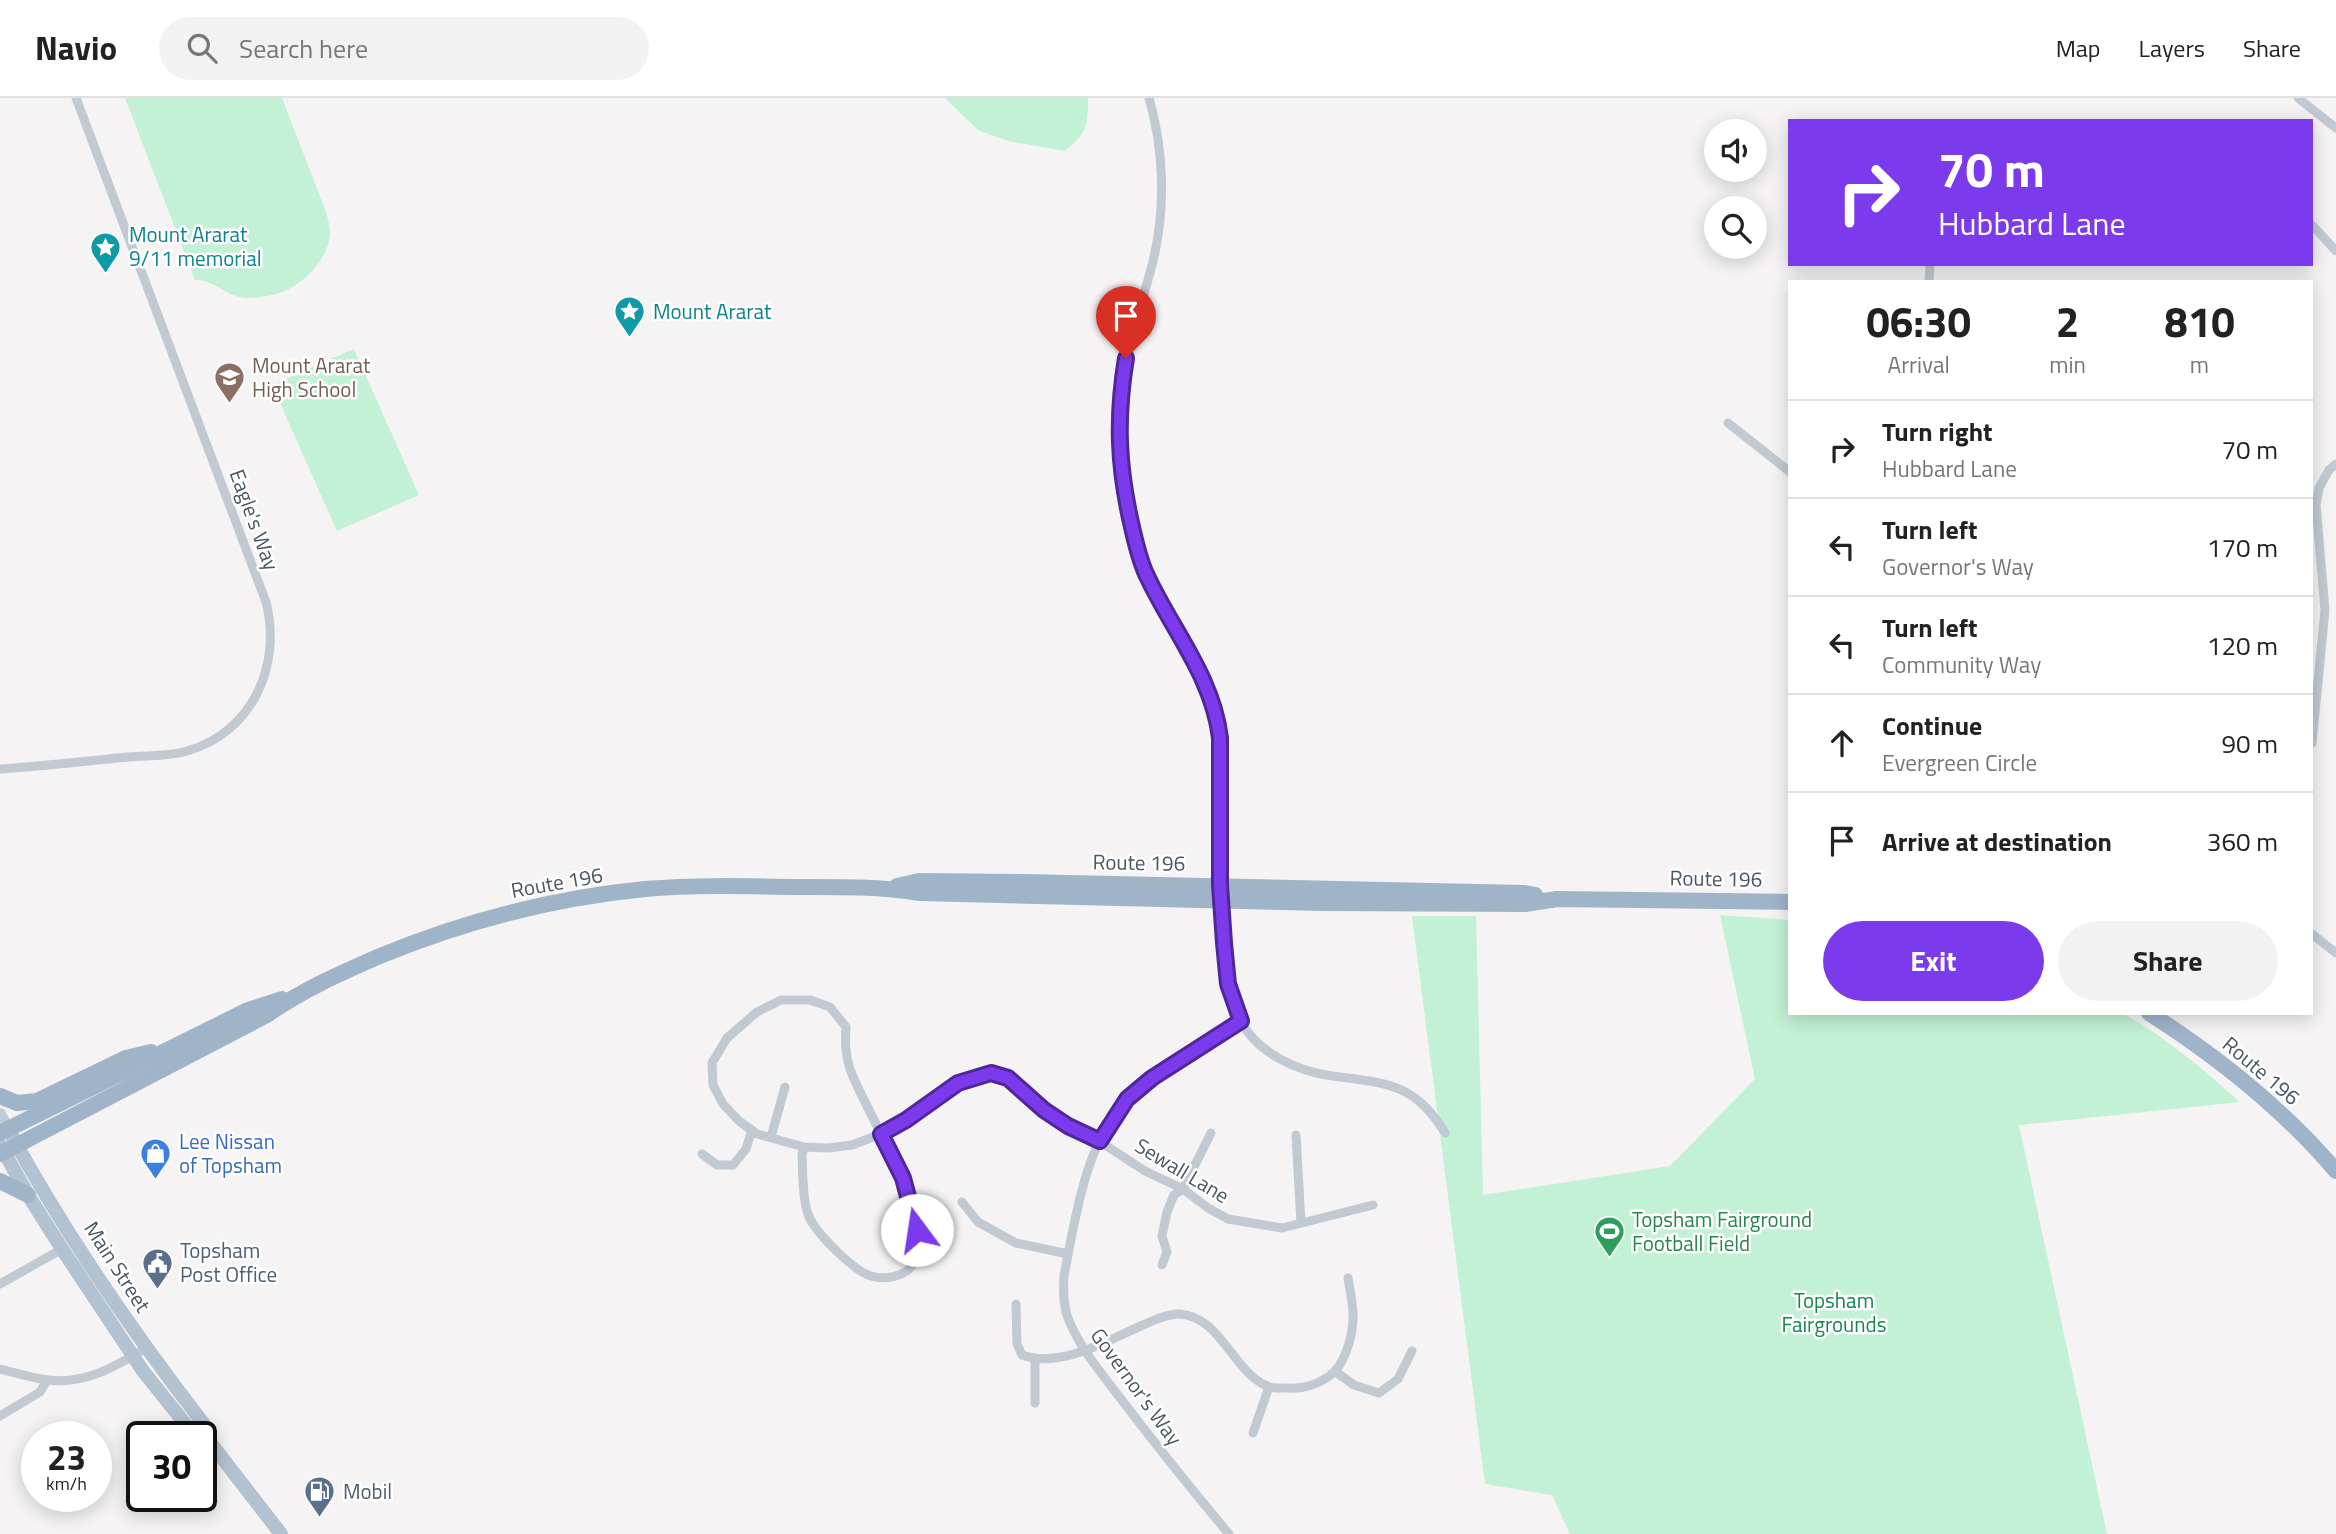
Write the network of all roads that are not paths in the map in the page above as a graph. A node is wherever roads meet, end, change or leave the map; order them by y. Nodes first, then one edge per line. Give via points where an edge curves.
1 (76, 98) edge
2 (1149, 98) edge
3 (2298, 98) edge
4 (2336, 128) edge
5 (2313, 226) edge
6 (2336, 251) edge
7 (1728, 423) dead end
8 (2336, 464) edge
9 (1788, 470) edge
10 (2316, 487) edge
11 (2313, 734) edge
12 (0, 769) edge
13 (1221, 893) junction
14 (1788, 902) edge
15 (2313, 935) edge
16 (2336, 953) edge
17 (292, 997) junction
18 (2152, 1015) edge
19 (1241, 1021) junction
20 (174, 1047) junction
21 (785, 1087) dead end
22 (0, 1096) edge
23 (3, 1125) edge
24 (752, 1130) junction
25 (1211, 1133) dead end
26 (1445, 1133) dead end
27 (881, 1134) junction
28 (1296, 1135) dead end
29 (771, 1137) junction
30 (1100, 1141) junction
31 (804, 1147) junction
32 (5, 1149) edge
33 (702, 1154) dead end
34 (2336, 1171) edge
35 (0, 1181) edge
36 (1183, 1189) junction
37 (28, 1195) junction
38 (962, 1202) dead end
39 (1373, 1205) dead end
40 (1301, 1223) junction
41 (62, 1249) junction
42 (1068, 1254) junction
43 (1162, 1265) dead end
44 (1348, 1278) dead end
45 (0, 1284) edge
46 (1016, 1304) dead end
47 (1085, 1350) junction
48 (1412, 1351) dead end
49 (139, 1352) junction
50 (1035, 1360) junction
51 (0, 1369) edge
52 (1336, 1372) junction
53 (47, 1380) junction
54 (1269, 1387) junction
55 (1035, 1403) dead end
56 (0, 1416) edge
57 (1253, 1433) dead end
58 (281, 1534) edge
59 (1229, 1534) edge

1 - 12 street, Eagle's Way via 266,602 271,652 252,702 237,722 202,746 170,755
2 - 13 street via 1162,186 1153,259 1126,358 1119,403 1120,461 1130,520 1147,577 1211,696 1217,719
3 - 4 street
5 - 6 street
7 - 9 street
8 - 10 street
10 - 11 street via 2325,620
13 - 14 highway, Route 196 via 1524,893 1557,899
13 - 17 highway, Route 196 via 919,881 888,887 660,888 568,900 453,928
13 - 19 street via 1228,984
15 - 16 street
17 - 20 highway, Route 196 via 248,1010
17 - 32 highway, Route 196 via 267,1015
18 - 34 highway, Route 196 via 2244,1081
19 - 26 street via 1271,1054 1300,1070 1378,1081 1415,1097
19 - 30 street, Governor's Way via 1127,1099
20 - 22 highway via 126,1058 37,1101 18,1103
20 - 23 highway, Route 196
21 - 29 street
23 - 32 main road, Main Street
24 - 27 street via 723,1104 713,1085 712,1063 727,1038 757,1012 781,1000 810,1000 831,1007 846,1027 851,1071
24 - 29 street
24 - 33 street via 746,1149 733,1165 717,1165
25 - 36 street
27 - 30 street, Sewall Lane via 958,1083 991,1073 1008,1078 1044,1110
27 - 31 street via 852,1145
27 - 31 street via 903,1178 917,1230 918,1250 912,1266 893,1278 870,1276 821,1235 808,1213
28 - 40 street
29 - 31 street
30 - 36 street, Sewall Lane
30 - 42 street, Governor's Way via 1081,1189
32 - 37 main road, Main Street
32 - 49 main road, Main Street via 80,1251
35 - 37 highway
36 - 40 street, Sewall Lane via 1228,1219 1282,1228
36 - 43 street via 1174,1195 1167,1212 1162,1236 1167,1252
37 - 41 main road, Main Street
38 - 42 street via 978,1222 1016,1243
39 - 40 street, Sewall Lane
41 - 45 street
41 - 49 main road, Main Street
42 - 47 street, Governor's Way via 1065,1309
44 - 52 street via 1354,1319 1349,1345
46 - 50 street via 1017,1344 1022,1355
47 - 50 street
47 - 54 street via 1158,1318 1190,1316 1203,1322
47 - 59 street, Governor's Way
48 - 52 street via 1398,1379 1379,1393 1354,1385
49 - 53 street via 90,1377
49 - 58 main road, Main Street via 191,1431 206,1437
50 - 55 street
51 - 53 street
52 - 54 street via 1302,1389
53 - 56 street via 40,1392
54 - 57 street

